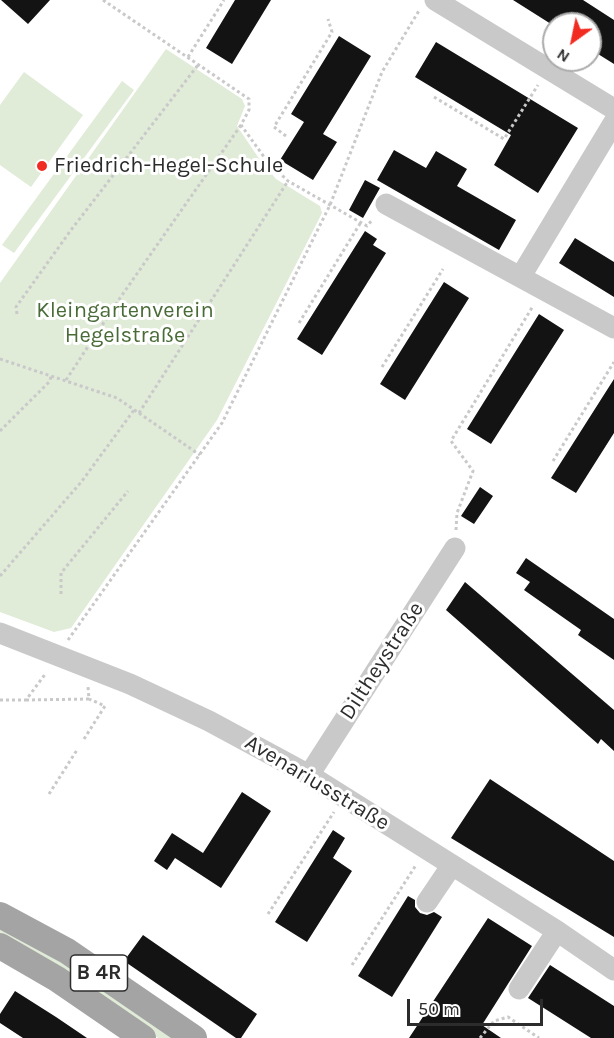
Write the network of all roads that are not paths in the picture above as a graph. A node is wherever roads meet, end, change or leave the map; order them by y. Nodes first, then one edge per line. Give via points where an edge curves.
1 (435, 0) edge
2 (614, 109) edge
3 (614, 122) edge
4 (386, 204) road end
5 (521, 276) junction
6 (614, 328) edge
7 (455, 548) road end
8 (0, 633) edge
9 (309, 775) junction
10 (452, 865) junction
11 (427, 902) dead end
12 (0, 915) edge
13 (557, 931) junction
14 (0, 946) edge
15 (614, 970) edge
16 (519, 989) dead end
17 (143, 1038) edge
18 (194, 1038) edge

1 - 2 street
3 - 5 street
4 - 5 street
5 - 6 street
7 - 9 street, Diltheystraße
8 - 9 street, Avenariusstraße via 130,684
9 - 10 street, Avenariusstraße
10 - 11 street
10 - 13 street, Avenariusstraße
12 - 18 main road, B 4R via 67,951
13 - 15 street, Avenariusstraße
13 - 16 street
14 - 17 main road, B 4R via 57,978

